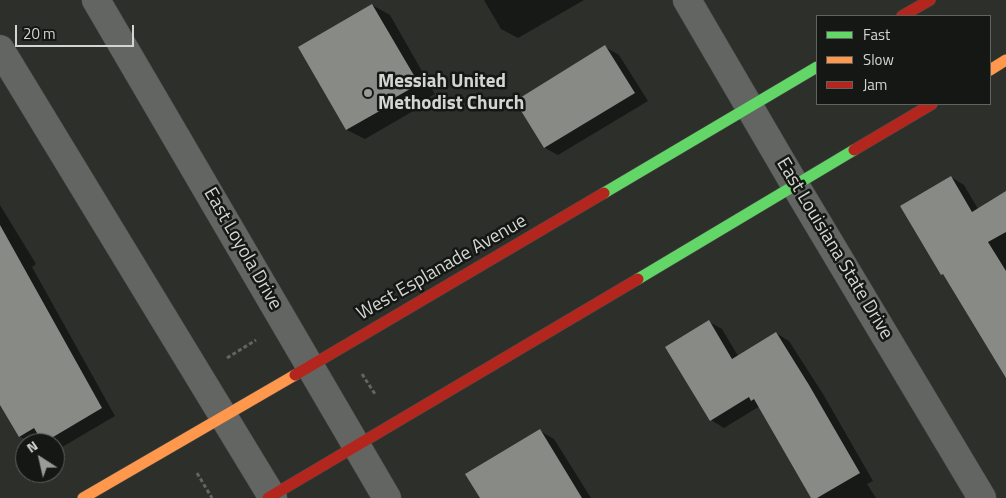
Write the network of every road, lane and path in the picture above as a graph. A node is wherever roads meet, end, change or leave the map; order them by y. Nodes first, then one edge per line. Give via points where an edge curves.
1 (96, 0) edge
2 (687, 0) edge
3 (930, 0) edge
4 (904, 15) edge
5 (0, 50) edge
6 (1006, 60) edge
7 (816, 68) edge
8 (991, 69) edge
9 (930, 105) edge
10 (751, 106) junction
11 (795, 185) junction
12 (258, 340) dead end
13 (224, 360) dead end
14 (311, 366) junction
15 (361, 372) dead end
16 (378, 398) dead end
17 (222, 417) junction
18 (357, 446) junction
19 (193, 465) dead end
20 (270, 497) edge
21 (83, 498) edge
22 (212, 498) edge
23 (387, 498) edge
24 (982, 498) edge

1 - 14 street, East Loyola Drive
2 - 10 street, East Louisiana State Drive
3 - 4 main road
5 - 17 street
6 - 8 main road
7 - 10 main road, West Esplanade Avenue
9 - 11 main road
10 - 11 street, East Louisiana State Drive
10 - 14 main road, West Esplanade Avenue
11 - 18 main road
11 - 24 street, East Louisiana State Drive
12 - 13 path
14 - 17 main road, West Esplanade Avenue
14 - 18 street, East Loyola Drive
15 - 16 path
17 - 20 street
17 - 21 main road, West Esplanade Avenue
18 - 20 main road
18 - 23 street, East Loyola Drive
19 - 22 path

